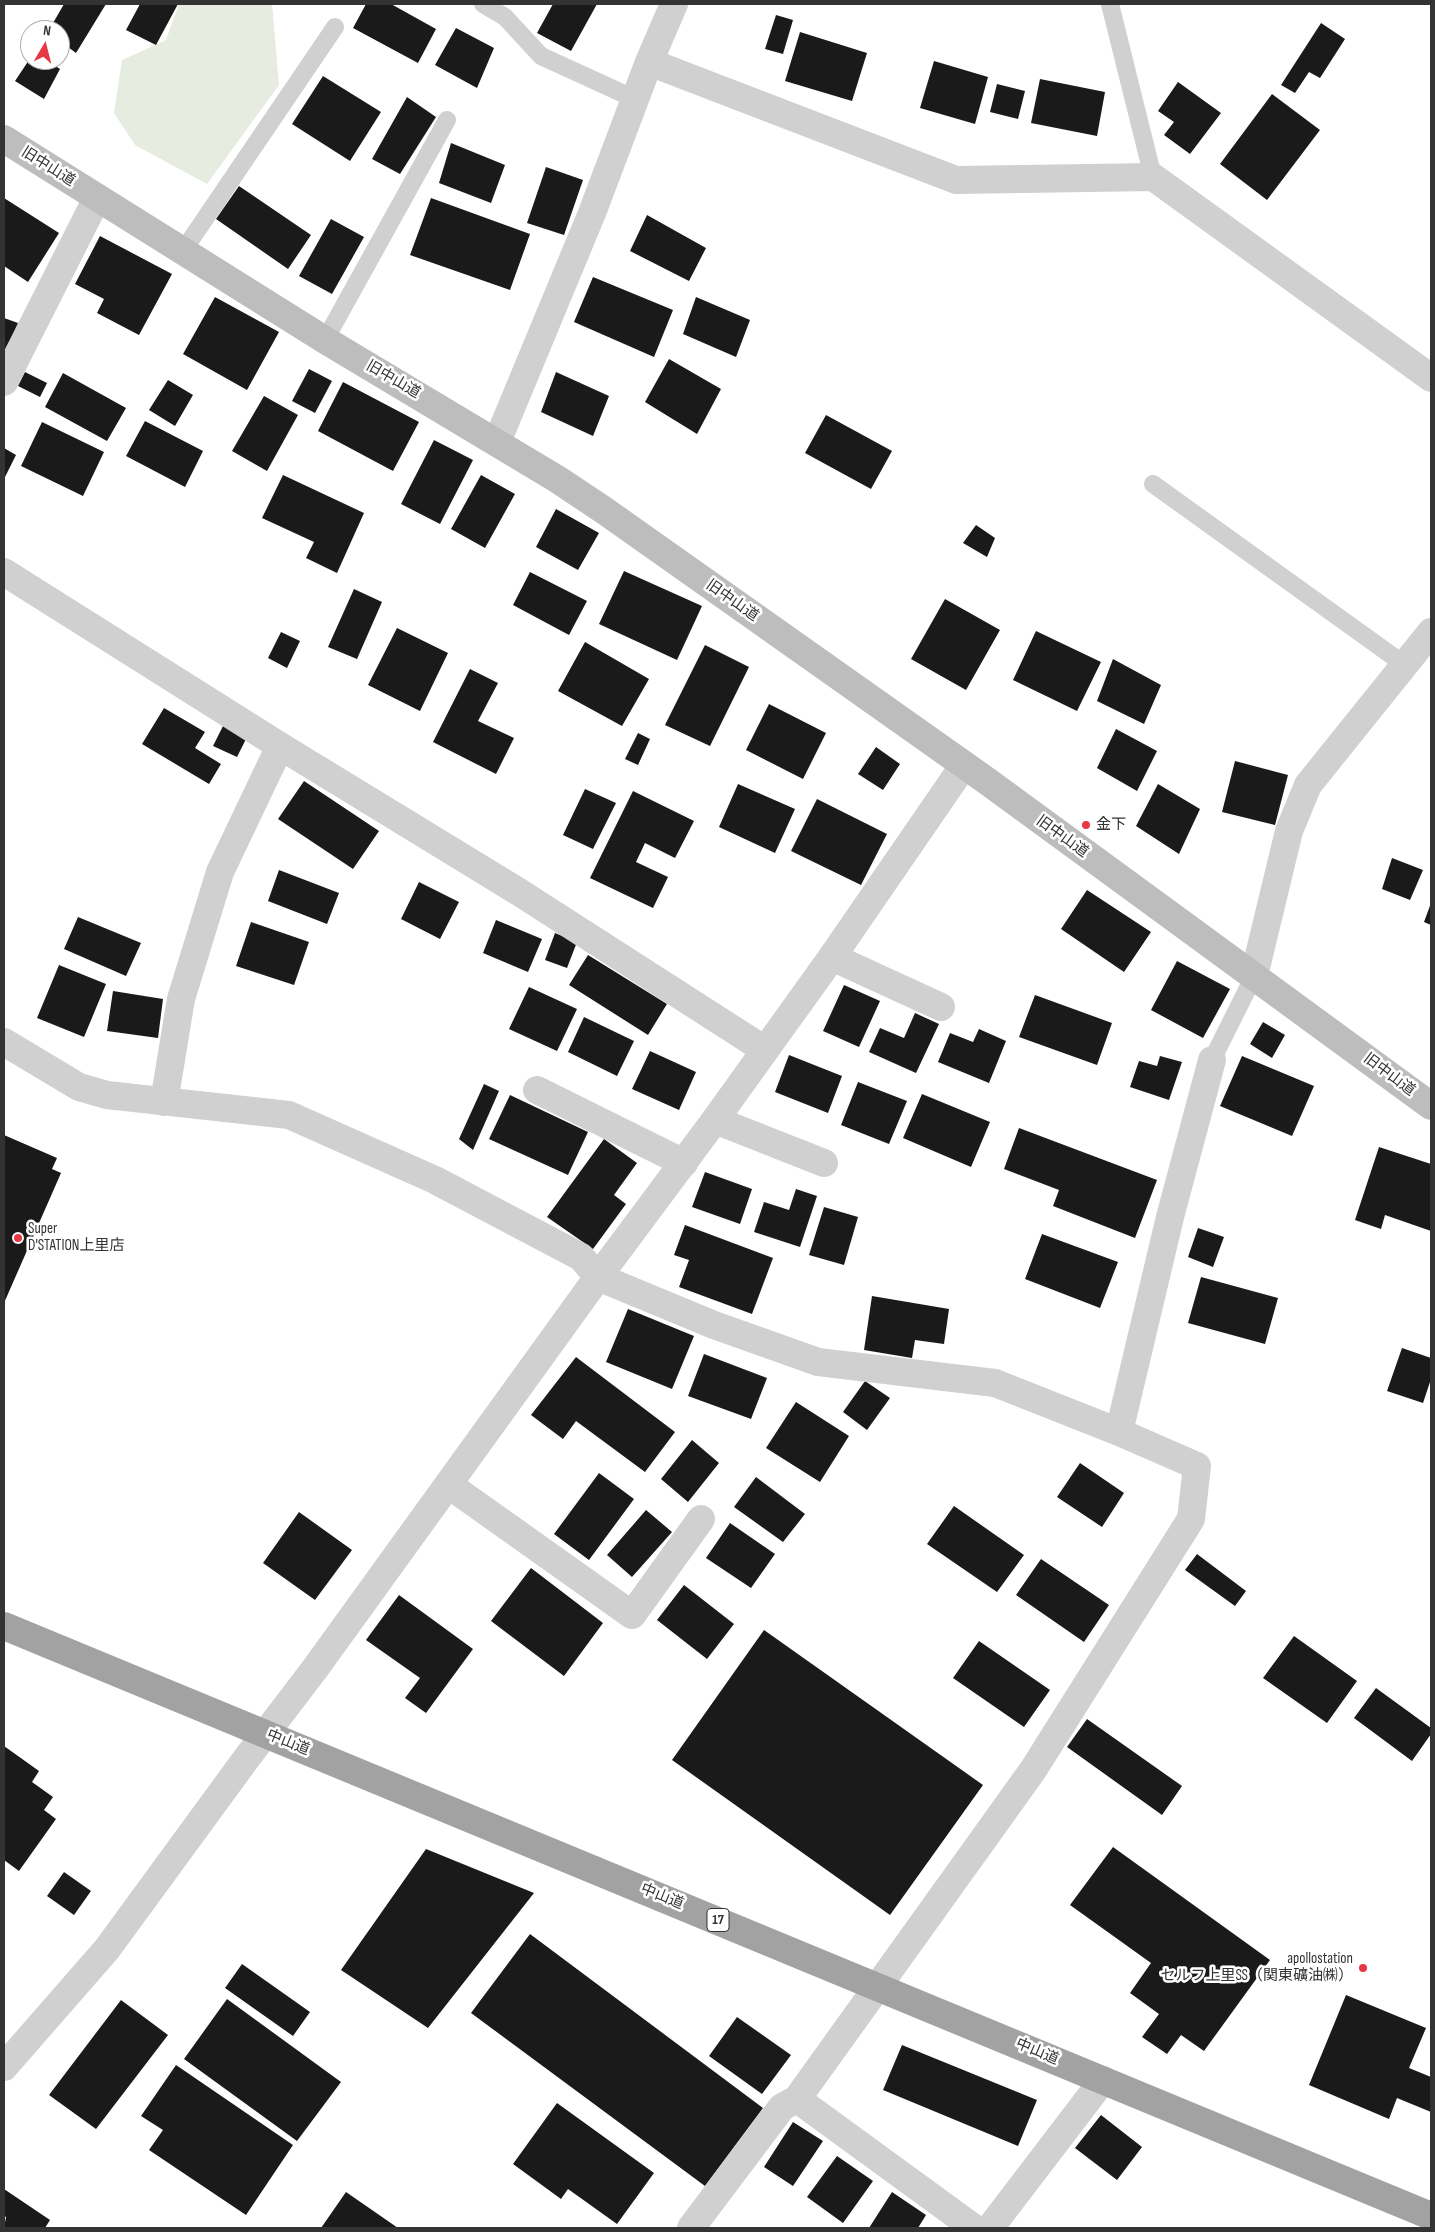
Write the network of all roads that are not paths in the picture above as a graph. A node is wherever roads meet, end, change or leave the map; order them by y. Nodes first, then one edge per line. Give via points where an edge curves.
1 (483, 4) edge
2 (674, 4) edge
3 (1110, 4) edge
4 (336, 27) dead end
5 (649, 62) junction
6 (635, 99) junction
7 (447, 120) dead end
8 (4, 140) edge
9 (1153, 177) junction
10 (97, 198) junction
11 (183, 251) junction
12 (325, 340) junction
13 (1431, 378) edge
14 (4, 382) edge
15 (497, 442) junction
16 (1154, 484) dead end
17 (4, 572) edge
18 (1431, 632) edge
19 (1405, 665) junction
20 (280, 746) junction
21 (964, 765) junction
22 (832, 956) junction
23 (1254, 976) junction
24 (941, 1007) dead end
25 (4, 1042) edge
26 (765, 1050) junction
27 (1212, 1060) joint
28 (538, 1090) dead end
29 (164, 1102) junction
30 (1431, 1106) edge
31 (715, 1120) junction
32 (684, 1163) junction
33 (824, 1163) dead end
34 (598, 1277) junction
35 (1119, 1432) junction
36 (449, 1485) junction
37 (701, 1519) dead end
38 (4, 1626) edge
39 (264, 1734) junction
40 (878, 1986) junction
41 (4, 2067) edge
42 (1103, 2080) junction
43 (797, 2099) junction
44 (1431, 2216) edge
45 (692, 2228) edge
46 (974, 2228) edge
47 (990, 2228) edge

1 - 6 lane via 505,16 541,56
2 - 5 street
3 - 9 lane
4 - 11 lane
5 - 6 street
5 - 9 street via 956,180
6 - 15 street via 592,213
7 - 12 lane
8 - 10 main road, 旧中山道
9 - 13 street
10 - 11 main road, 旧中山道
10 - 14 street
11 - 12 main road, 旧中山道
12 - 15 main road, 旧中山道
15 - 21 main road, 旧中山道 via 605,510
16 - 19 lane
17 - 20 street
18 - 19 street
19 - 23 street via 1308,785 1289,831
20 - 26 street via 519,892
20 - 29 street via 220,872 181,999
21 - 22 street
21 - 23 main road, 旧中山道
22 - 24 street
22 - 26 street
23 - 27 lane
23 - 30 main road, 旧中山道
25 - 29 street via 79,1087 107,1096
26 - 31 street
27 - 35 street via 1170,1217
28 - 32 street
29 - 34 street via 289,1116 435,1180 581,1257
31 - 32 street
31 - 33 street
32 - 34 street
34 - 35 street via 714,1325 818,1362 995,1384
34 - 36 street
35 - 40 street via 1196,1466 1191,1519 1033,1770
36 - 37 street via 632,1615
36 - 39 street
38 - 39 highway, 中山道 / 17
39 - 40 highway, 中山道 / 17
39 - 41 street via 107,1949
40 - 42 highway, 中山道 / 17
40 - 43 street
42 - 44 highway, 中山道 / 17
42 - 47 street
43 - 45 street via 782,2107
43 - 46 street

